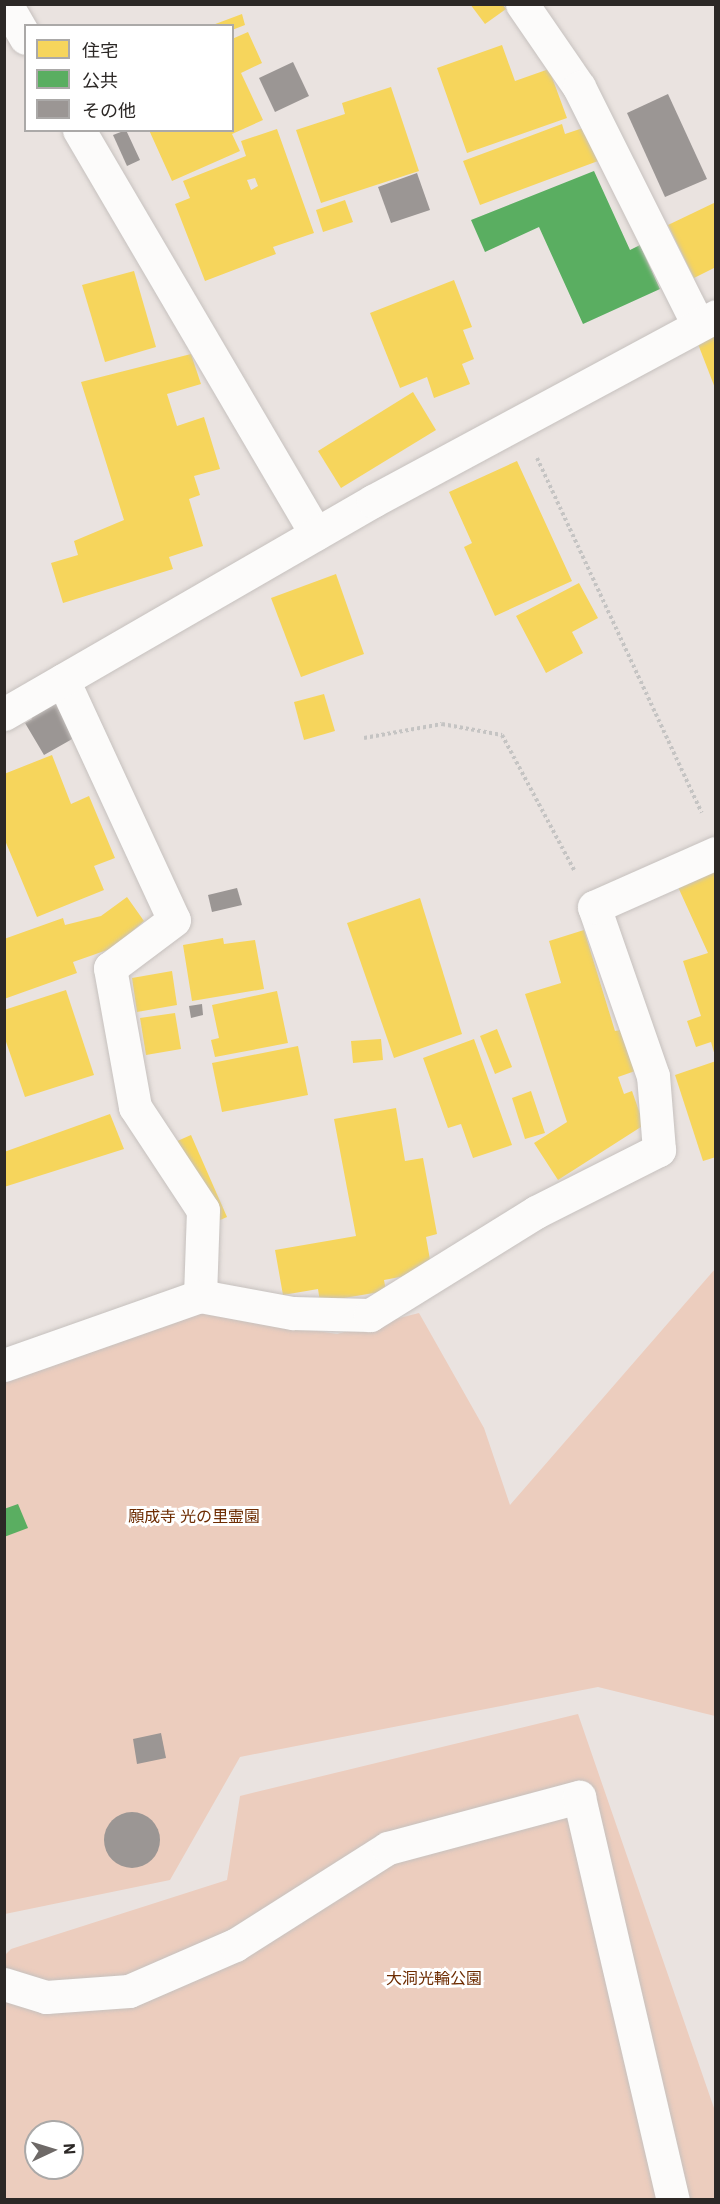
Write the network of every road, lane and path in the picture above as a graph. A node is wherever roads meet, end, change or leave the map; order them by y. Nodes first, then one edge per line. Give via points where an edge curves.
1 (6, 4) edge
2 (522, 4) edge
3 (24, 35) edge
4 (80, 132) edge
5 (707, 320) edge
6 (519, 421) junction
7 (316, 534) junction
8 (63, 680) junction
9 (4, 714) edge
10 (364, 738) dead end
11 (705, 819) dead end
12 (716, 853) edge
13 (594, 908) junction
14 (200, 1296) junction
15 (4, 1365) edge
16 (4, 1984) edge
17 (673, 2199) edge

1 - 3 street
2 - 5 street via 579,87
4 - 7 street
5 - 6 street
6 - 7 street
6 - 11 path
7 - 8 street
8 - 9 street
8 - 14 street via 174,920 110,968 135,1107 203,1210
10 - 13 path via 442,724 502,735
12 - 13 street
13 - 14 street via 654,1076 659,1150 536,1212 370,1314 293,1313
14 - 15 street
16 - 17 street via 46,1997 129,1991 235,1945 388,1848 579,1797

